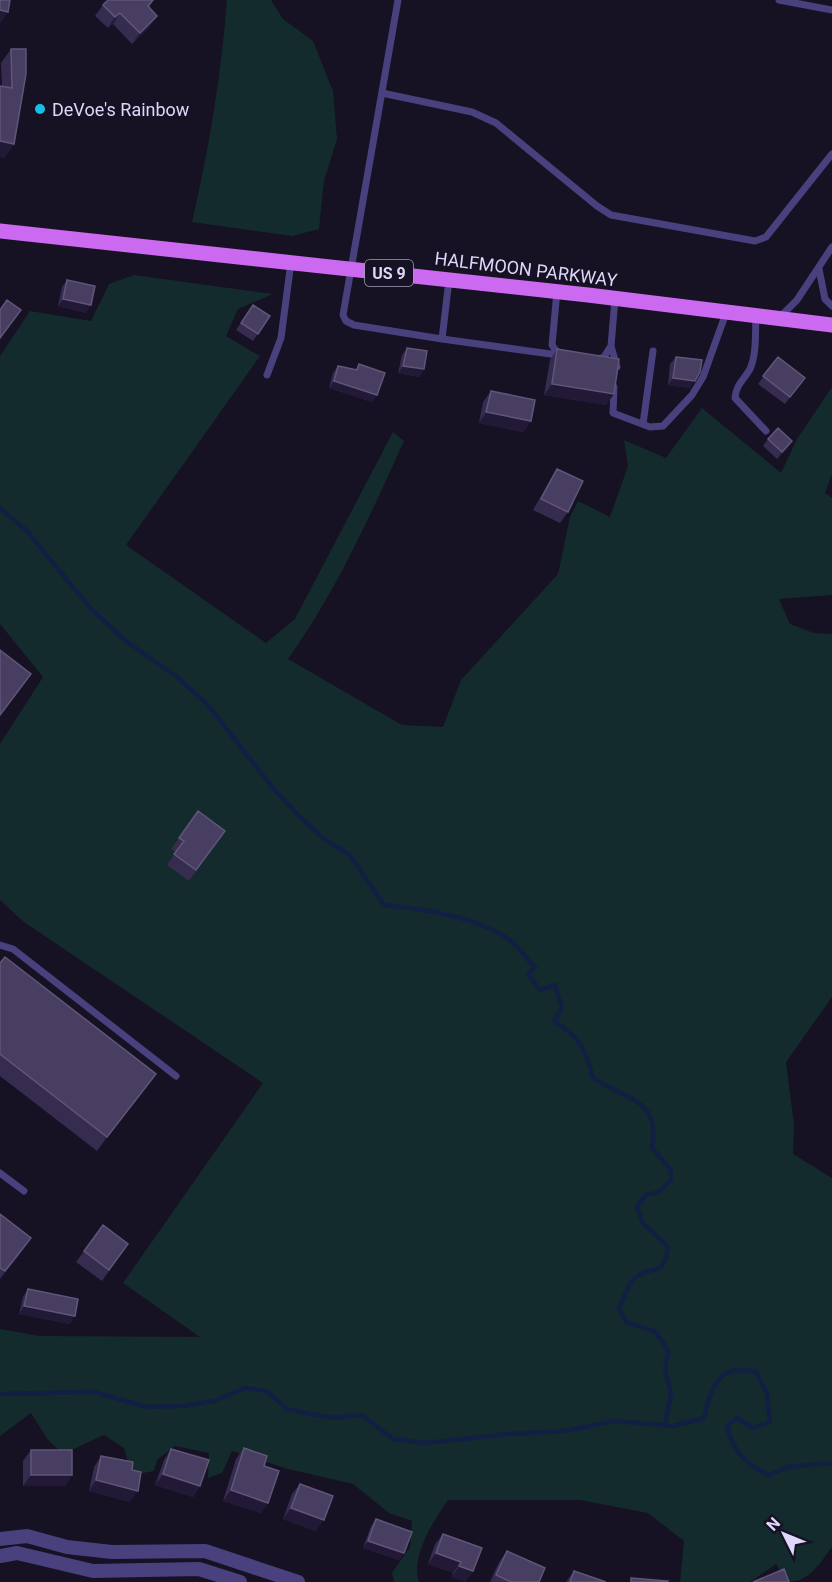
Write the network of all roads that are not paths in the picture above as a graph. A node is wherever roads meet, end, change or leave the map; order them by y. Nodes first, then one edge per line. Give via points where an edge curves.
1 (399, 0) edge
2 (779, 0) edge
3 (832, 10) edge
4 (382, 93) junction
5 (832, 154) edge
6 (0, 231) edge
7 (832, 247) edge
8 (291, 262) junction
9 (352, 269) junction
10 (819, 269) junction
11 (448, 280) junction
12 (557, 291) junction
13 (615, 299) junction
14 (832, 306) edge
15 (726, 313) junction
16 (756, 316) junction
17 (778, 319) junction
18 (832, 325) edge
19 (442, 339) junction
20 (611, 346) junction
21 (653, 351) dead end
22 (558, 355) junction
23 (570, 357) edge
24 (594, 360) edge
25 (267, 375) dead end
26 (643, 424) junction
27 (766, 431) dead end
28 (0, 945) edge
29 (176, 1076) dead end
30 (0, 1173) edge
31 (24, 1191) dead end
32 (0, 1539) edge
33 (164, 1552) junction
34 (2, 1556) edge
35 (162, 1568) junction
36 (240, 1582) edge
37 (298, 1582) edge

1 - 4 lane
2 - 3 lane
4 - 5 lane via 472,112 496,123 611,215 755,241 766,237
4 - 9 lane
6 - 8 main road, HALFMOON PARKWAY / US 9
7 - 10 lane
8 - 9 main road, HALFMOON PARKWAY / US 9
8 - 25 lane via 281,338
9 - 11 main road, HALFMOON PARKWAY / US 9
9 - 19 lane via 343,315 349,323
10 - 14 lane via 825,300
10 - 17 lane via 798,300
11 - 12 main road, HALFMOON PARKWAY / US 9
11 - 19 lane
12 - 13 main road, HALFMOON PARKWAY / US 9
12 - 22 lane via 552,345
13 - 15 main road, HALFMOON PARKWAY / US 9
13 - 20 lane
15 - 16 main road, HALFMOON PARKWAY / US 9
15 - 26 lane via 703,377 692,395 663,426
16 - 17 main road, HALFMOON PARKWAY / US 9
16 - 27 lane via 754,355 750,369 736,388 735,398
17 - 18 main road, HALFMOON PARKWAY / US 9
19 - 22 lane
20 - 24 lane via 604,357
20 - 26 lane via 617,367 613,413
21 - 26 lane
22 - 23 lane
28 - 29 lane via 13,949
30 - 31 lane
32 - 33 street via 27,1536 101,1551
32 - 34 street
33 - 35 street
33 - 37 street via 205,1551
34 - 35 street via 18,1553 93,1570
35 - 36 street via 199,1569

